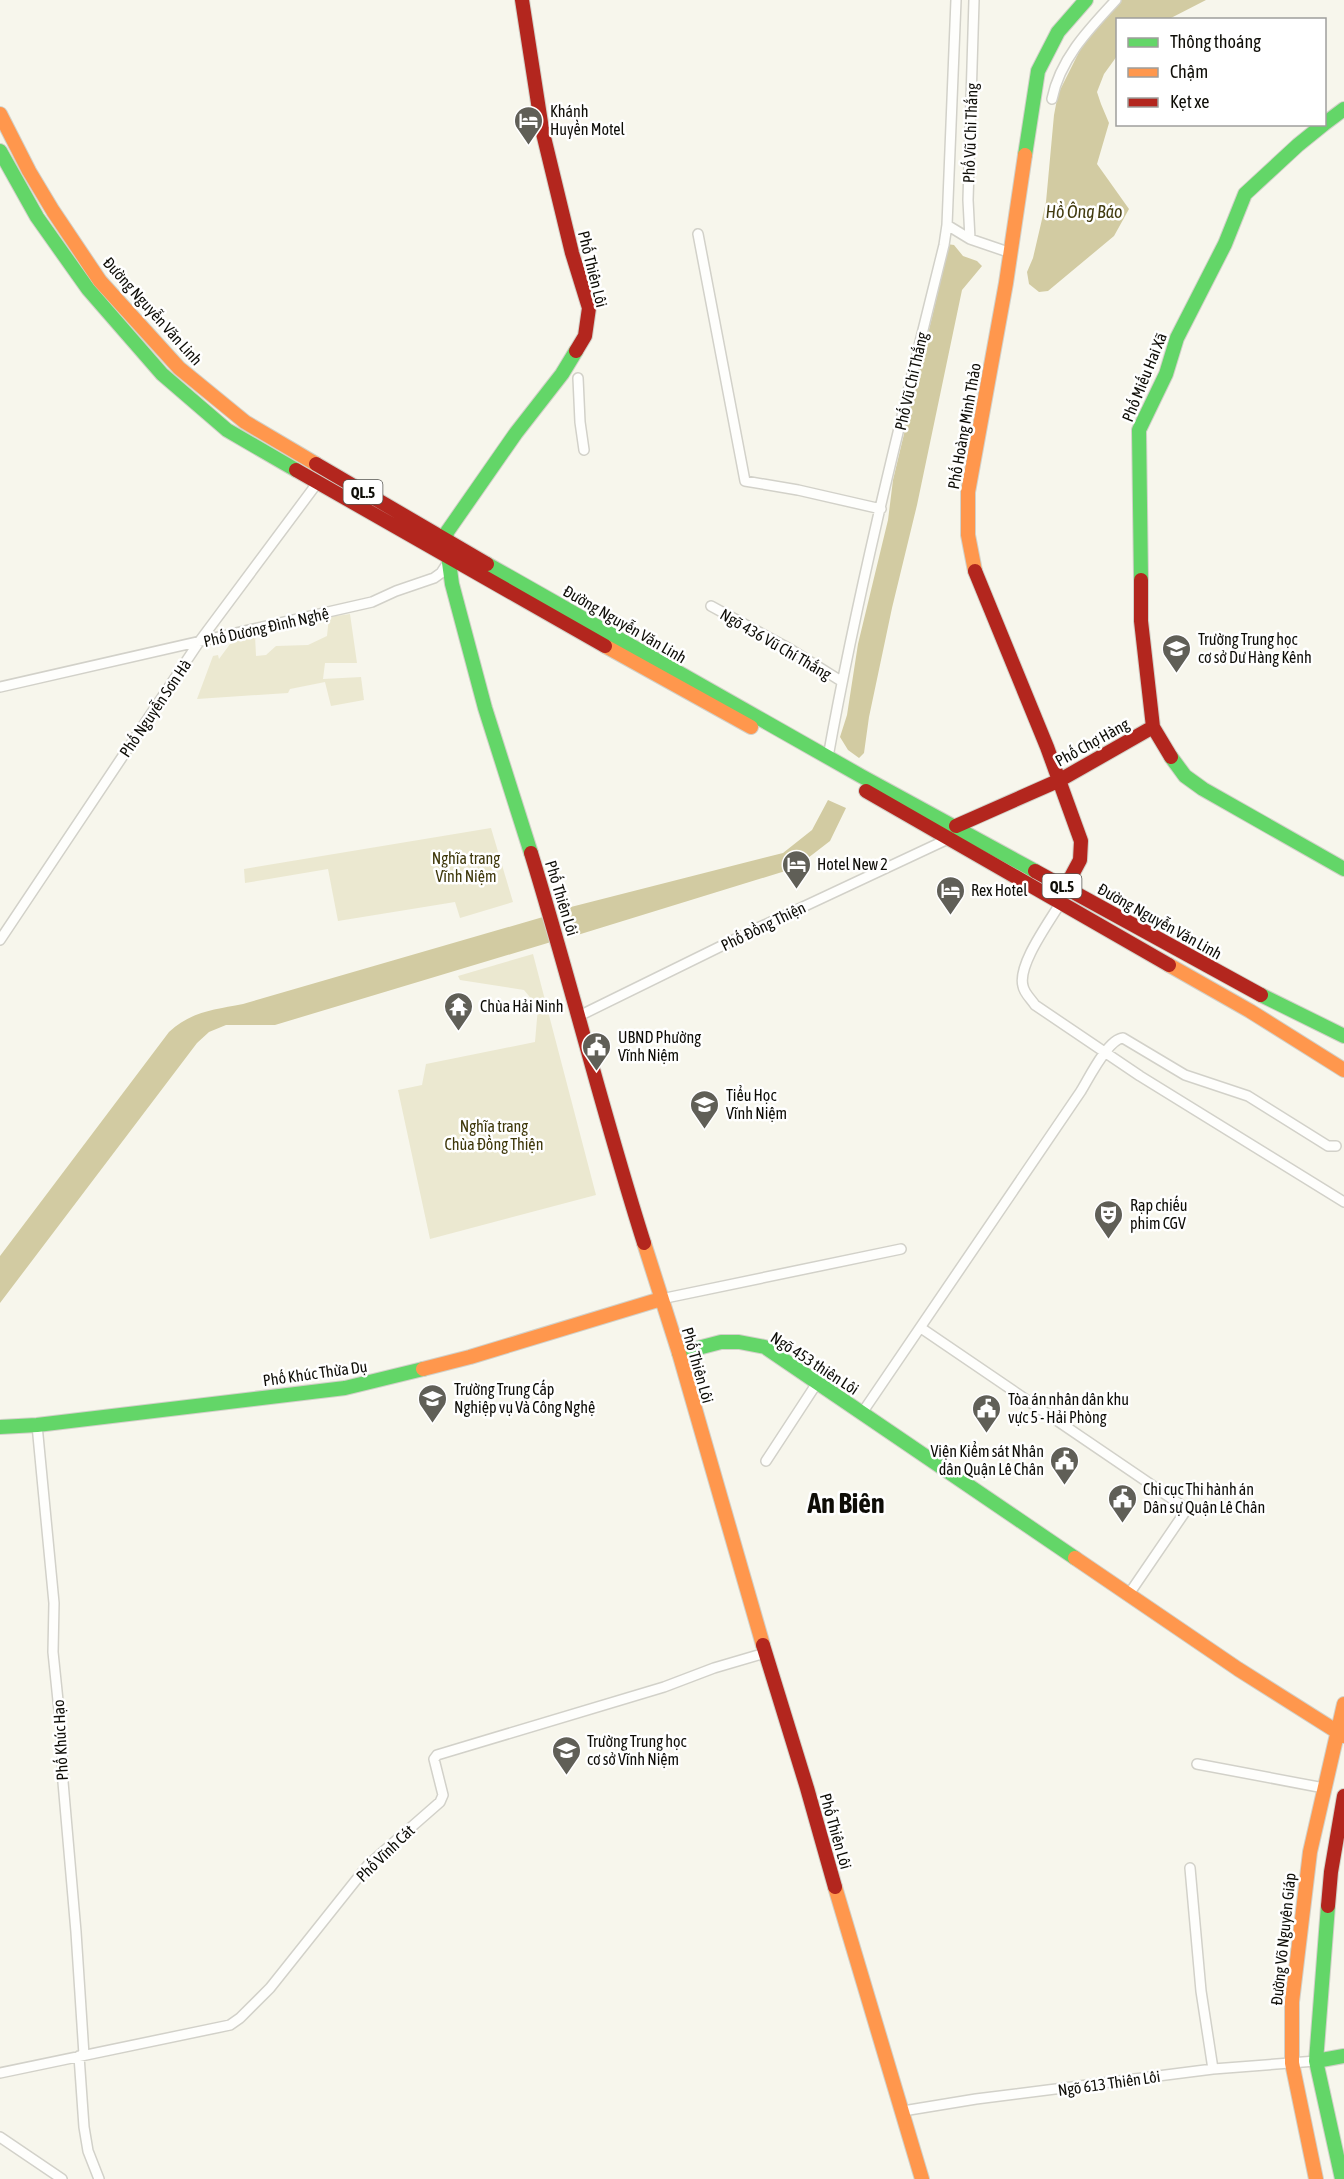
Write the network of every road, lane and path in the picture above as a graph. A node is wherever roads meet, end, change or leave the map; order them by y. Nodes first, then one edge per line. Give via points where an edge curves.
1 (522, 0) edge
2 (956, 0) edge
3 (975, 0) edge
4 (1086, 0) edge
5 (1116, 0) edge
6 (1052, 99) dead end
7 (1344, 109) edge
8 (0, 114) edge
9 (1326, 122) edge
10 (1322, 126) edge
11 (0, 151) edge
12 (947, 225) junction
13 (698, 234) dead end
14 (970, 239) junction
15 (1011, 253) junction
16 (578, 378) dead end
17 (584, 450) dead end
18 (318, 482) junction
19 (881, 509) junction
20 (446, 541) junction
21 (450, 559) junction
22 (711, 606) dead end
23 (199, 642) junction
24 (842, 681) junction
25 (0, 687) edge
26 (1153, 727) junction
27 (829, 764) junction
28 (1060, 780) junction
29 (861, 782) junction
30 (956, 826) junction
31 (948, 839) junction
32 (1344, 869) edge
33 (1065, 888) junction
34 (1060, 902) junction
35 (0, 940) edge
36 (1264, 996) junction
37 (1250, 1011) junction
38 (579, 1016) junction
39 (1344, 1036) edge
40 (1344, 1047) edge
41 (1103, 1053) junction
42 (1344, 1058) edge
43 (1344, 1070) edge
44 (1336, 1146) dead end
45 (1344, 1202) edge
46 (901, 1249) dead end
47 (661, 1299) junction
48 (921, 1328) junction
49 (679, 1353) junction
50 (817, 1383) junction
51 (862, 1413) junction
52 (37, 1425) junction
53 (0, 1427) edge
54 (766, 1461) dead end
55 (1129, 1594) junction
56 (765, 1653) junction
57 (1344, 1704) edge
58 (1340, 1734) edge
59 (1197, 1764) dead end
60 (1324, 1788) junction
61 (1344, 1796) edge
62 (1190, 1868) dead end
63 (81, 2055) junction
64 (1344, 2056) edge
65 (1316, 2061) junction
66 (1292, 2063) junction
67 (1213, 2069) junction
68 (0, 2073) edge
69 (903, 2111) junction
70 (0, 2138) edge
71 (62, 2179) edge
72 (99, 2179) edge
73 (922, 2179) edge
74 (1316, 2179) edge
75 (1342, 2179) edge

1 - 20 main road, Phố Thiên Lôi via 542,129 589,308 588,324 562,374 494,463 447,532
2 - 12 street, Phố Vũ Chí Thắng
3 - 14 street, Phố Vũ Chi Thắng
4 - 15 main road, Phố Hoàng Minh Thảo via 1059,29 1038,71
5 - 6 street via 1078,42 1055,84
7 - 9 main road, Phố Miếu Hai Xã
8 - 20 main road, Đường Nguyễn Văn Linh / QL.5 via 29,171 100,281 179,368 245,422
10 - 26 main road, Phố Miếu Hai Xã via 1245,194 1225,244 1177,338 1166,374 1139,430 1141,621
11 - 18 main road, Đường Nguyễn Văn Linh / QL.5 via 37,217 88,289 162,374 227,430
12 - 14 street
12 - 19 street, Phố Vũ Chí Thắng
13 - 19 street via 745,481
14 - 15 street
15 - 28 main road, Phố Hoàng Minh Thảo via 968,492 968,535 972,564
16 - 17 street
18 - 21 main road, Đường Nguyễn Văn Linh / QL.5
18 - 23 street, Phố Nguyễn Sơn Hà
19 - 24 street, Phố Vũ Chí Thắng
20 - 21 main road, Phố Thiên Lôi
20 - 27 main road, Đường Nguyễn Văn Linh / QL.5
21 - 23 street, Phố Dương Đình Nghệ via 434,578 372,602
21 - 27 main road, Đường Nguyễn Văn Linh / QL.5
21 - 38 main road, Phố Thiên Lôi via 452,584 486,711
22 - 24 street, Ngõ 436 Vũ Chí Thắng
23 - 25 street, Phố Dương Đình Nghệ
23 - 35 street, Phố Nguyễn Sơn Hà
24 - 27 street, Phố Vũ Chí Thắng
26 - 28 main road, Phố Chợ Hàng
26 - 32 main road, Phố Chợ Hàng via 1185,776
27 - 29 main road, Đường Nguyễn Văn Linh / QL.5
28 - 30 main road, Phố Chợ Hàng
28 - 33 main road, Phố Hoàng Minh Thảo via 1083,848
29 - 30 main road, Đường Nguyễn Văn Linh / QL.5
29 - 31 main road, Đường Nguyễn Văn Linh / QL.5
30 - 33 main road, Đường Nguyễn Văn Linh / QL.5
31 - 34 main road, Đường Nguyễn Văn Linh / QL.5
31 - 38 street, Phố Đồng Thiện
33 - 36 main road, Đường Nguyễn Văn Linh / QL.5
34 - 37 main road, Đường Nguyễn Văn Linh / QL.5
34 - 41 street via 1023,968 1022,984 1035,1005
36 - 39 main road, Đường Nguyễn Văn Linh / QL.5
36 - 40 main road, QL.5
37 - 42 main road, QL.5
37 - 43 main road, Đường Nguyễn Văn Linh / QL.5
38 - 47 main road, Phố Thiên Lôi
41 - 44 street via 1123,1038 1185,1075 1248,1096 1328,1146
41 - 45 street
41 - 48 street
46 - 47 street
47 - 49 main road, Phố Thiên Lôi
47 - 52 main road, Phố Khúc Thừa Dụ via 470,1357 345,1389
48 - 51 street
48 - 55 street via 1187,1509
49 - 50 main road, Ngõ 453 thiên Lôi via 721,1342 765,1347
49 - 56 main road, Phố Thiên Lôi
50 - 51 main road, Ngõ 453 thiên Lôi
50 - 54 street
51 - 55 main road, Ngõ 453 thiên Lôi
52 - 53 main road, Phố Khúc Thừa Dụ
52 - 63 street, Phố Khúc Hạo via 54,1603 53,1652 62,1730
55 - 58 main road, Ngõ 453 thiên Lôi
56 - 63 street, Phố Vĩnh Cát via 439,1754 434,1759 443,1796 440,1802 368,1865 270,1988 240,2018 230,2025
56 - 69 main road, Phố Thiên Lôi
57 - 58 main road, Đường Võ Nguyên Giáp
58 - 60 main road, Đường Võ Nguyên Giáp
59 - 60 street
60 - 66 main road, Đường Võ Nguyên Giáp via 1310,1852 1292,2002
61 - 65 main road via 1331,1872
62 - 67 street via 1201,1991
63 - 68 street, Phố Vĩnh Cát
63 - 72 street, Phố Khúc Hạo via 84,2127
64 - 65 main road
65 - 66 street, Ngõ 613 Thiên Lôi
65 - 75 main road
66 - 67 street, Ngõ 613 Thiên Lôi
66 - 74 main road, Đường Võ Nguyên Giáp
67 - 69 street, Ngõ 613 Thiên Lôi
69 - 73 main road, Phố Thiên Lôi
70 - 71 street

